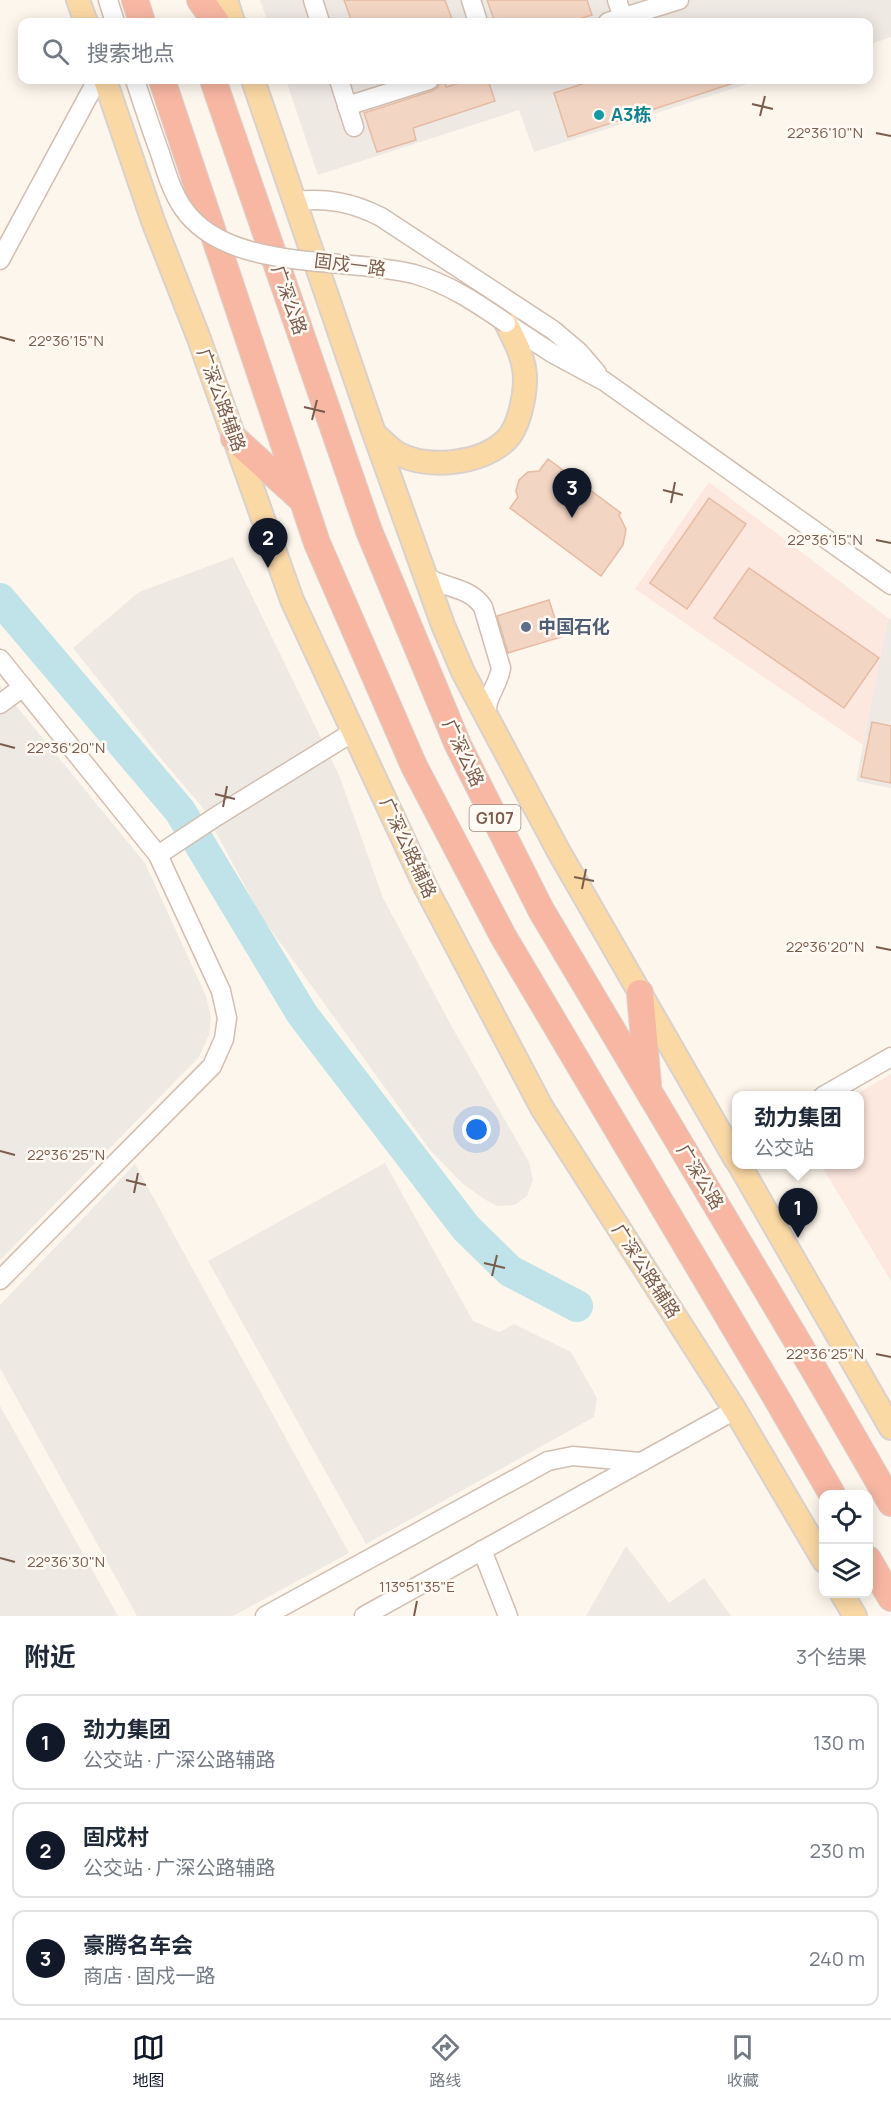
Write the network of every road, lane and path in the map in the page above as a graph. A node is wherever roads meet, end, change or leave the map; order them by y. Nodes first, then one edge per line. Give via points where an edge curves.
1 (78, 0) edge
2 (108, 0) edge
3 (135, 0) edge
4 (185, 0) edge
5 (200, 0) edge
6 (226, 0) edge
7 (313, 0) edge
8 (471, 0) edge
9 (617, 0) edge
10 (679, 0) edge
11 (85, 18) edge
12 (114, 18) edge
13 (141, 18) edge
14 (192, 18) edge
15 (213, 18) edge
16 (233, 18) edge
17 (319, 18) edge
18 (477, 18) edge
19 (615, 18) edge
20 (621, 18) edge
21 (95, 84) edge
22 (106, 84) edge
23 (136, 84) edge
24 (163, 84) edge
25 (214, 84) edge
26 (254, 84) edge
27 (340, 84) edge
28 (416, 84) edge
29 (347, 106) junction
30 (354, 127) dead end
31 (295, 201) junction
32 (0, 260) edge
33 (506, 323) junction
34 (604, 381) junction
35 (374, 434) junction
36 (234, 438) junction
37 (303, 501) junction
38 (426, 577) junction
39 (891, 585) edge
40 (0, 659) edge
41 (23, 687) junction
42 (0, 704) edge
43 (486, 717) junction
44 (353, 732) junction
45 (158, 855) junction
46 (640, 993) junction
47 (891, 1057) edge
48 (649, 1091) junction
49 (830, 1091) edge
50 (732, 1149) edge
51 (744, 1169) edge
52 (0, 1280) edge
53 (883, 1403) edge
54 (735, 1410) junction
55 (891, 1428) edge
56 (639, 1462) junction
57 (830, 1490) edge
58 (891, 1503) edge
59 (482, 1550) junction
60 (819, 1553) edge
61 (873, 1567) edge
62 (845, 1598) edge
63 (891, 1598) edge
64 (265, 1616) edge
65 (364, 1616) edge
66 (508, 1616) edge
67 (855, 1616) edge

1 - 11 main road
2 - 12 street
3 - 13 highway
4 - 14 highway
5 - 15 highway
6 - 16 main road
7 - 17 street
8 - 18 street
9 - 19 street
10 - 20 street
21 - 32 street
22 - 36 main road, 广深公路辅路
23 - 33 street, 固戍一路, bridge via 171,186 198,226 222,242 264,254 397,270 450,287
24 - 37 highway, G107
25 - 48 highway, 广深公路 / G107 via 369,531 458,746 541,910
26 - 31 main road
27 - 29 street
28 - 29 street
29 - 30 street
31 - 34 street, 固戍一路 via 337,201 381,217 553,330
31 - 35 main road
33 - 34 street, 固戍一路
33 - 35 main road via 521,355 525,378 522,408 508,439 486,454 457,462 426,462 397,453
34 - 39 street, 固戍一路
35 - 38 main road
36 - 37 highway
36 - 44 main road, 广深公路辅路 via 292,600
37 - 57 highway, G107 via 317,543 414,766 503,936
38 - 43 main road via 462,672
38 - 43 street via 467,591 483,607 501,668 486,704
40 - 41 street
41 - 42 street
41 - 45 street
43 - 46 main road
44 - 45 street
44 - 54 main road, 广深公路辅路 via 426,888 542,1108
45 - 52 street via 221,991 226,1018 224,1039 212,1066
46 - 48 highway
46 - 50 main road
47 - 49 street
48 - 58 highway, 广深公路 / G107
51 - 53 main road
53 - 55 main road
54 - 56 street
54 - 60 main road, 广深公路辅路
56 - 59 street
56 - 64 street via 573,1456 548,1461
59 - 65 street
59 - 66 street
61 - 63 highway
62 - 67 main road

